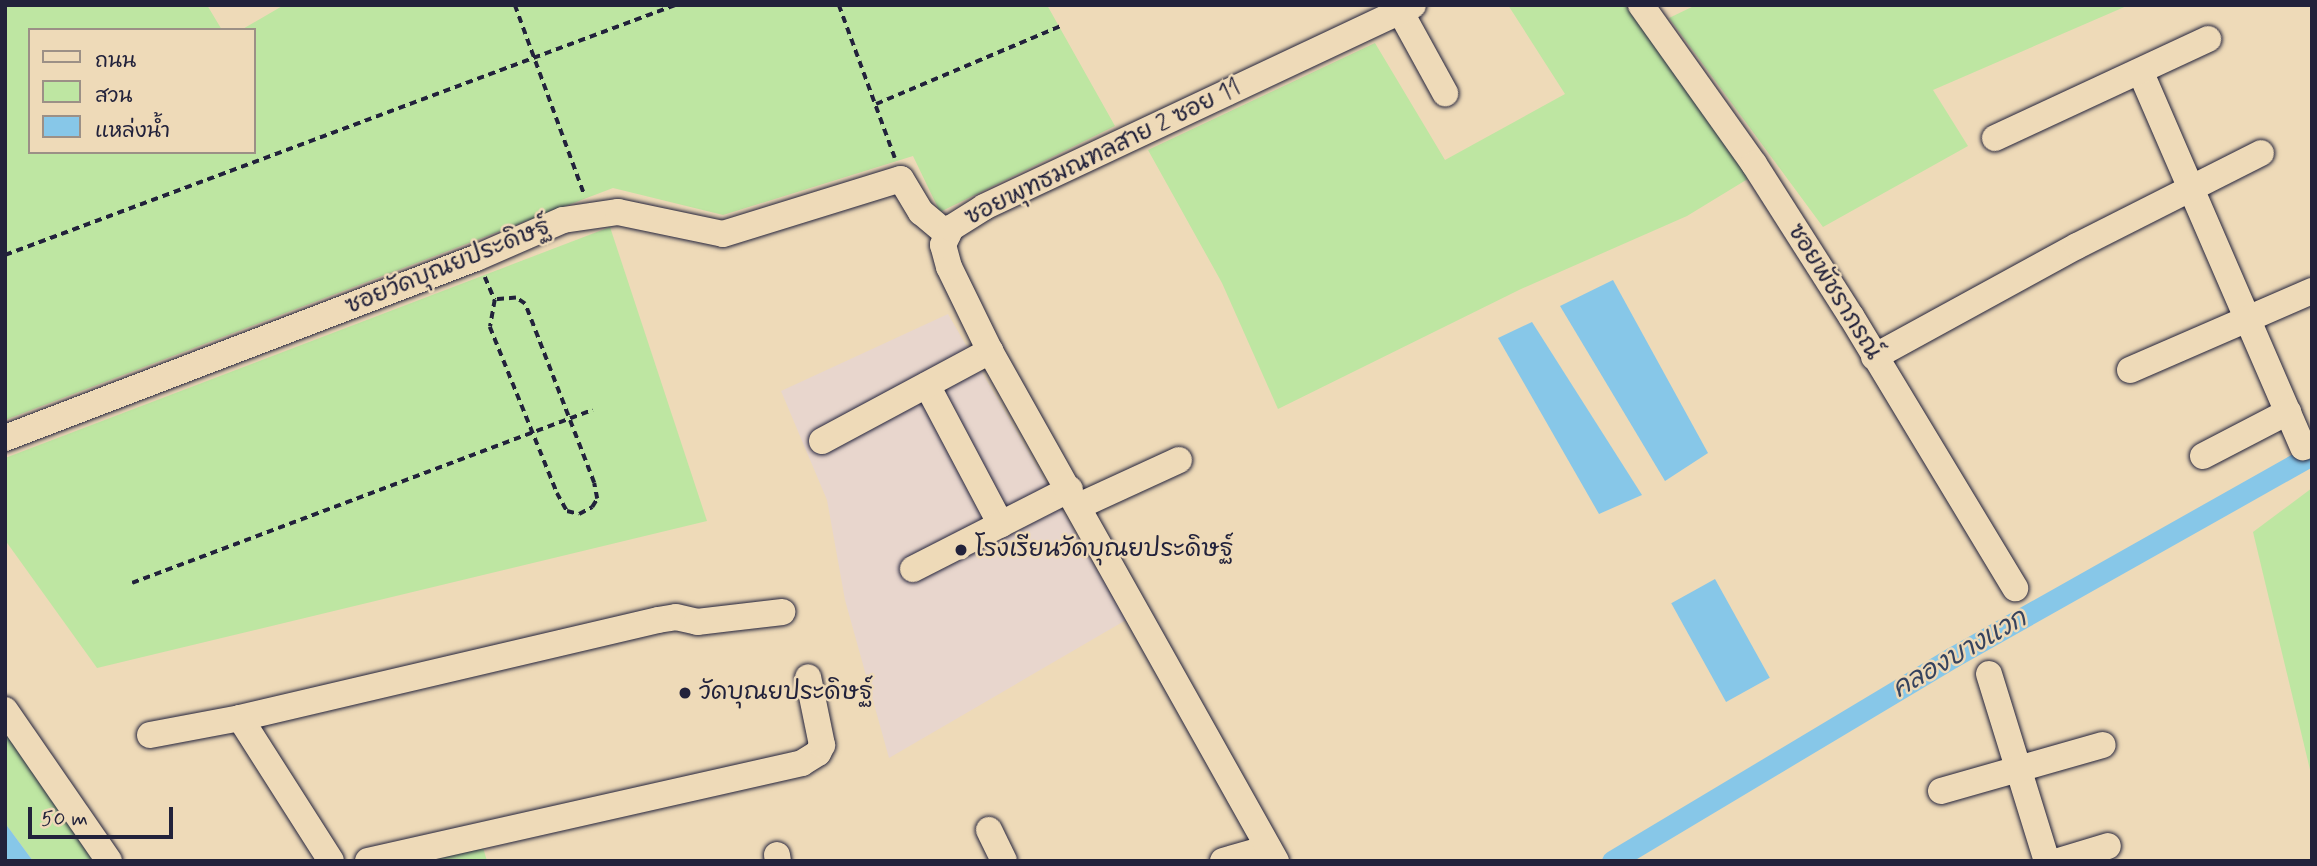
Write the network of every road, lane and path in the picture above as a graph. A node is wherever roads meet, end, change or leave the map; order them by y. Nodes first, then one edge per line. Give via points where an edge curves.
1 (515, 5) edge
2 (675, 5) edge
3 (839, 5) edge
4 (1641, 5) edge
5 (1406, 8) edge
6 (1061, 26) dead end
7 (2208, 39) dead end
8 (533, 60) junction
9 (2141, 73) junction
10 (1445, 93) dead end
11 (876, 104) junction
12 (1995, 138) dead end
13 (2261, 153) dead end
14 (901, 179) junction
15 (2190, 190) junction
16 (592, 214) junction
17 (948, 235) junction
18 (5, 256) edge
19 (2312, 291) edge
20 (2248, 320) junction
21 (990, 351) junction
22 (1874, 357) junction
23 (2130, 370) dead end
24 (927, 385) junction
25 (593, 410) dead end
26 (570, 420) junction
27 (2299, 424) edge
28 (533, 433) junction
29 (5, 438) edge
30 (822, 441) dead end
31 (2203, 456) dead end
32 (1179, 460) dead end
33 (1074, 497) junction
34 (1001, 524) junction
35 (914, 569) dead end
36 (132, 583) dead end
37 (2015, 588) dead end
38 (782, 611) dead end
39 (1989, 674) dead end
40 (808, 677) dead end
41 (5, 710) edge
42 (240, 718) junction
43 (150, 735) dead end
44 (2103, 745) dead end
45 (2018, 768) junction
46 (1941, 791) dead end
47 (989, 830) dead end
48 (2108, 846) dead end
49 (1272, 854) edge
50 (109, 861) edge
51 (331, 861) edge
52 (369, 861) edge
53 (1004, 861) edge
54 (1223, 861) edge
55 (2047, 861) edge
56 (2059, 861) edge

1 - 8 path
2 - 8 path
3 - 11 path
4 - 22 street, ซอยพัชราภรณ์ via 1754,164
5 - 10 street
5 - 17 street, ซอยพุทธมณฑลสาย 2 ซอย 11 via 984,207 951,228
6 - 11 path
7 - 9 street
8 - 16 path
8 - 18 path
9 - 12 street
9 - 15 street
11 - 14 path
13 - 15 street
14 - 16 street, ซอยวัดบุณยประดิษฐ์ via 723,234 618,212
14 - 17 street via 921,212
15 - 20 street
15 - 22 street
16 - 29 street, ซอยวัดบุณยประดิษฐ์ via 563,220 476,258
17 - 21 street, ซอยพุทธมณฑลสาย 2 ซอย 11 via 943,245 949,267
19 - 20 street
20 - 23 street
20 - 27 street
21 - 24 street
21 - 33 street, ซอยพุทธมณฑลสาย 2 ซอย 11
22 - 37 street, ซอยพัชราภรณ์
24 - 30 street
24 - 34 street
25 - 26 path
26 - 28 path
26 - 28 path via 597,499 592,508 579,513 567,511
26 - 28 path via 525,304 516,298 495,300 490,327
27 - 31 street
28 - 36 path
32 - 33 street
33 - 34 street
33 - 49 street, ซอยพุทธมณฑลสาย 2 ซอย 11
34 - 35 street
38 - 42 street via 697,622 657,620
39 - 45 street
40 - 52 street via 822,745 802,763
41 - 50 street
42 - 43 street
42 - 51 street
44 - 45 street
45 - 46 street
45 - 55 street
47 - 53 street
48 - 56 street
49 - 54 street

